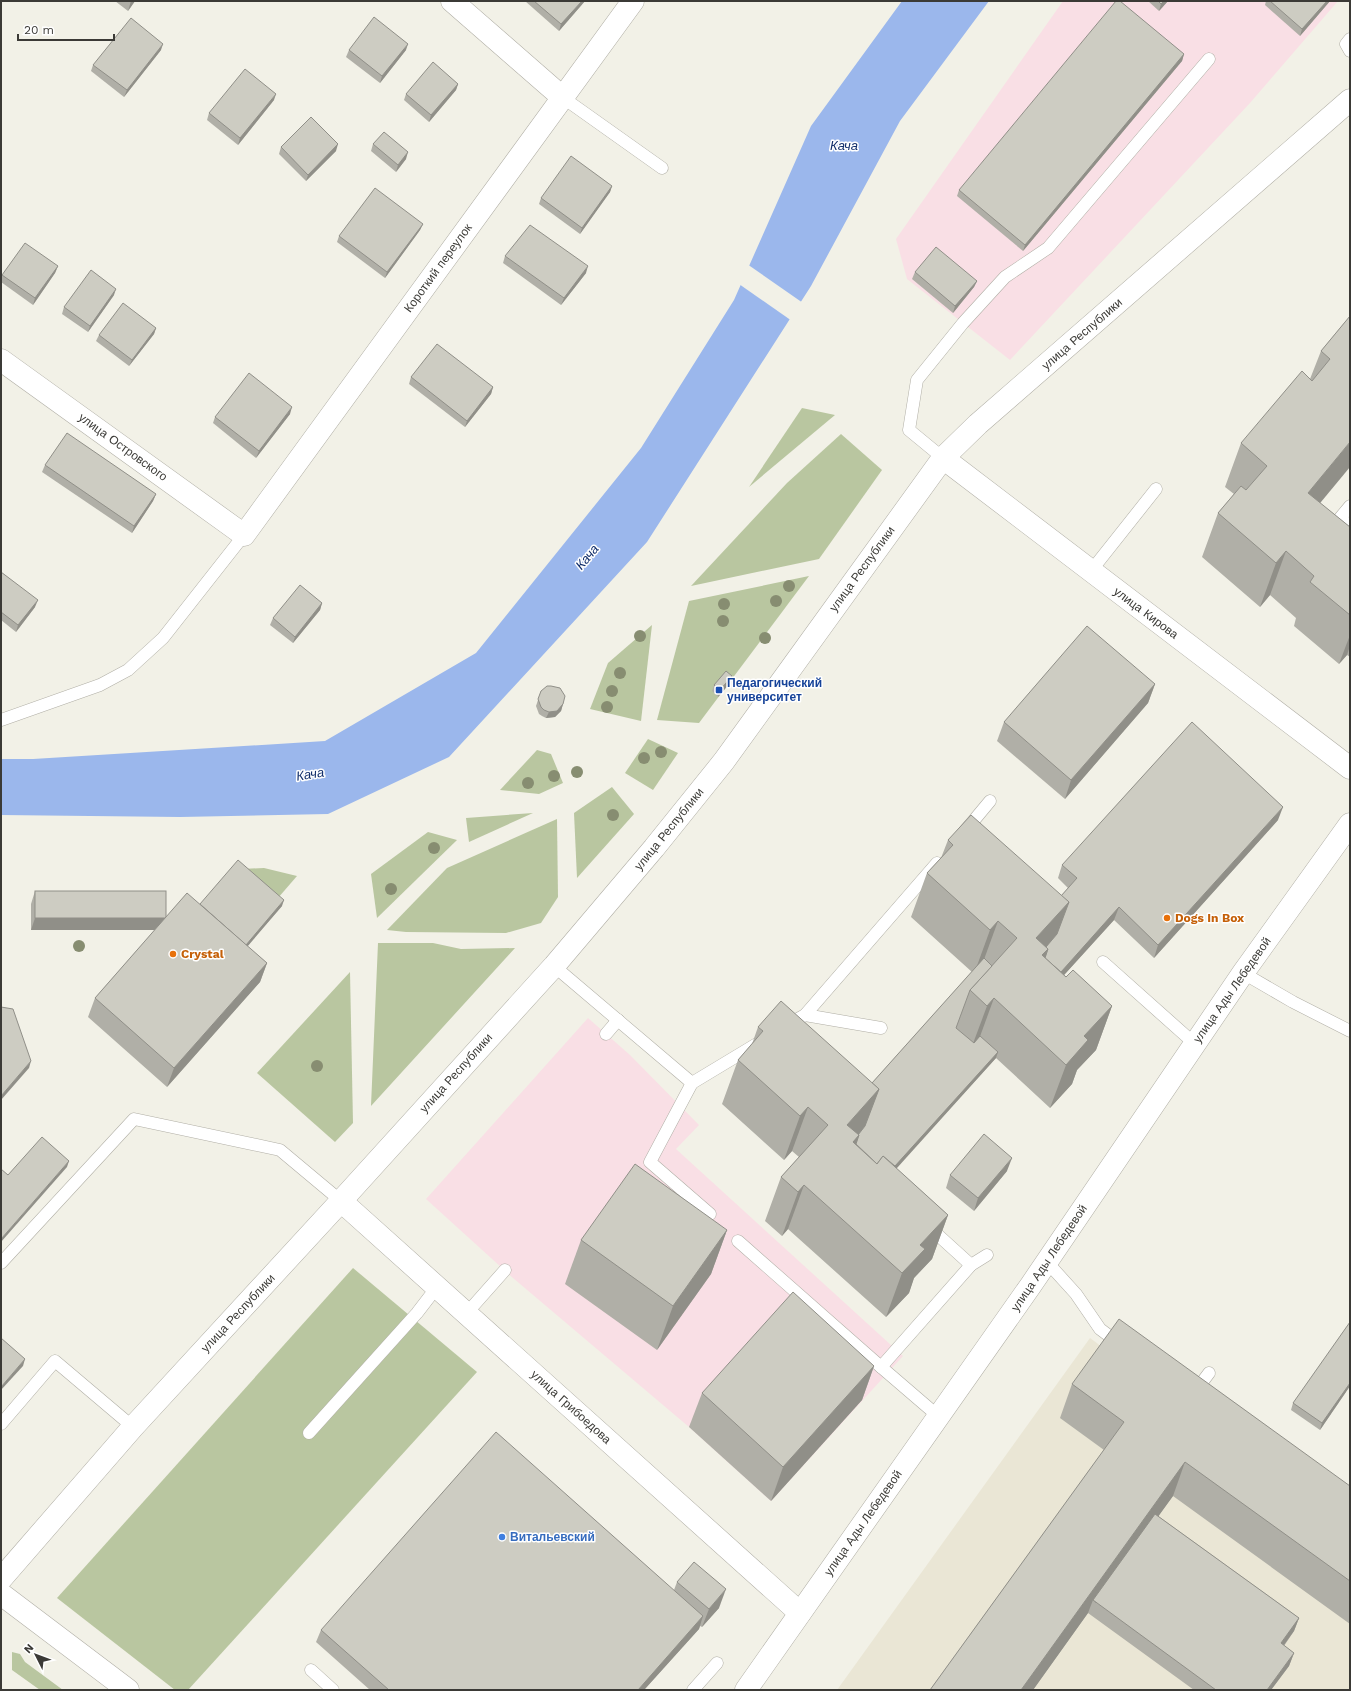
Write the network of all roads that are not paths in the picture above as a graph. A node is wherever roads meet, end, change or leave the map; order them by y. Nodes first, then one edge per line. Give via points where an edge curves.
1 (452, 1) edge
2 (633, 1) edge
3 (1350, 39) edge
4 (1350, 51) edge
5 (1209, 59) dead end
6 (562, 97) junction
7 (1350, 100) edge
8 (662, 168) dead end
9 (1, 360) edge
10 (943, 458) junction
11 (1156, 489) dead end
12 (1350, 506) edge
13 (1350, 526) edge
14 (244, 534) junction
15 (1091, 571) junction
16 (1, 720) edge
17 (1350, 768) edge
18 (990, 802) dead end
19 (1350, 824) edge
20 (959, 837) edge
21 (944, 855) edge
22 (1104, 962) dead end
23 (554, 966) junction
24 (1243, 973) junction
25 (805, 1015) junction
26 (618, 1020) junction
27 (881, 1028) dead end
28 (1350, 1031) edge
29 (606, 1034) dead end
30 (1195, 1044) junction
31 (692, 1083) junction
32 (341, 1201) junction
33 (710, 1214) dead end
34 (919, 1218) edge
35 (738, 1241) dead end
36 (987, 1255) dead end
37 (1047, 1262) junction
38 (1, 1263) edge
39 (971, 1265) junction
40 (505, 1270) dead end
41 (437, 1288) junction
42 (466, 1314) junction
43 (1130, 1352) edge
44 (881, 1367) junction
45 (1209, 1373) dead end
46 (1185, 1392) edge
47 (938, 1416) junction
48 (1, 1424) edge
49 (133, 1428) junction
50 (309, 1433) dead end
51 (1, 1579) edge
52 (1, 1594) edge
53 (800, 1613) junction
54 (716, 1664) dead end
55 (311, 1670) dead end
56 (128, 1690) edge
57 (333, 1690) edge
58 (693, 1690) edge
59 (746, 1690) edge

1 - 6 street
2 - 6 street, Короткий переулок
3 - 4 lane via 1346,44
5 - 10 lane via 1048,248 1005,277 963,323 917,380 909,430
6 - 8 lane
6 - 14 street, Короткий переулок
7 - 10 street, улица Республики
9 - 14 street, улица Островского
10 - 15 street, улица Кирова
10 - 23 street, улица Республики via 724,761
11 - 15 lane
12 - 13 lane via 1340,518
14 - 16 lane via 163,638 128,670 100,684
15 - 17 street, улица Кирова
18 - 20 lane
19 - 24 street, улица Ады Лебедевой
21 - 25 lane
22 - 30 lane
23 - 26 lane
23 - 32 street, улица Республики
24 - 28 lane
24 - 30 street, улица Ады Лебедевой
25 - 27 lane
25 - 31 lane
26 - 29 lane
26 - 31 lane
30 - 37 street, улица Ады Лебедевой
31 - 33 lane via 650,1162
32 - 38 lane via 280,1150 134,1119
32 - 41 street, улица Грибоедова
32 - 49 street, улица Республики
34 - 39 lane
35 - 44 lane
36 - 39 lane
37 - 43 lane via 1076,1294 1100,1329
37 - 47 street, улица Ады Лебедевой
39 - 44 lane
40 - 42 lane
41 - 42 street, улица Грибоедова
41 - 50 lane
42 - 53 street, улица Грибоедова
44 - 47 lane
45 - 46 lane via 1192,1396
47 - 53 street, улица Ады Лебедевой
48 - 49 lane via 55,1361
49 - 51 street, улица Республики
52 - 56 street
53 - 59 street, улица Ады Лебедевой
54 - 58 lane
55 - 57 lane

